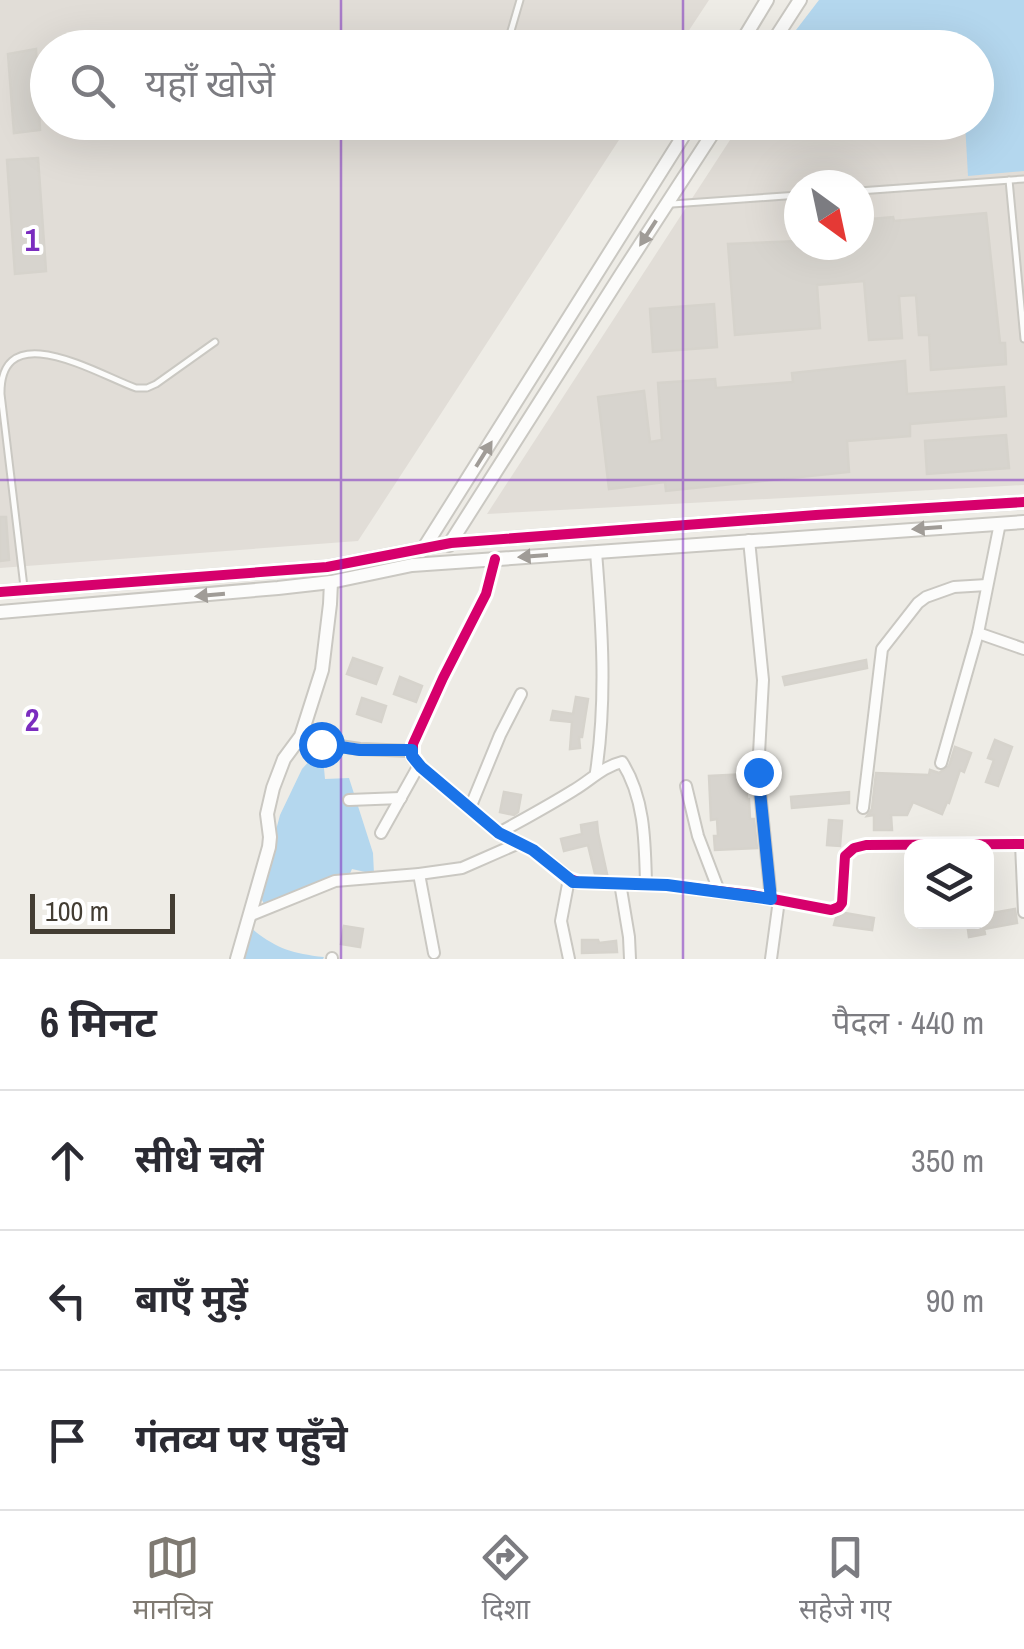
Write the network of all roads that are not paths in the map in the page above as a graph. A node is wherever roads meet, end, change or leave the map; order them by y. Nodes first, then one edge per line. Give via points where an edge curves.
1 (520, 0) edge
2 (767, 0) edge
3 (800, 0) edge
4 (511, 30) edge
5 (749, 30) edge
6 (781, 30) edge
7 (681, 140) edge
8 (708, 140) edge
9 (1024, 179) edge
10 (1009, 180) junction
11 (874, 190) edge
12 (784, 196) edge
13 (667, 204) junction
14 (642, 206) junction
15 (1024, 338) edge
16 (215, 342) dead end
17 (1024, 502) edge
18 (1024, 522) edge
19 (1000, 524) junction
20 (749, 540) junction
21 (451, 543) junction
22 (425, 546) junction
23 (596, 552) junction
24 (495, 559) junction
25 (438, 563) junction
26 (412, 565) junction
27 (331, 582) junction
28 (987, 584) junction
29 (24, 590) junction
30 (0, 592) edge
31 (0, 612) edge
32 (978, 633) junction
33 (1024, 649) edge
34 (522, 694) dead end
35 (297, 744) junction
36 (412, 750) junction
37 (940, 762) dead end
38 (419, 765) junction
39 (596, 772) junction
40 (686, 786) dead end
41 (400, 798) junction
42 (349, 800) dead end
43 (470, 808) junction
44 (863, 808) dead end
45 (382, 833) dead end
46 (499, 833) junction
47 (520, 843) junction
48 (1023, 844) edge
49 (420, 874) junction
50 (569, 880) junction
51 (620, 883) junction
52 (646, 884) junction
53 (719, 891) junction
54 (775, 900) junction
55 (1024, 912) edge
56 (248, 916) junction
57 (434, 953) dead end
58 (237, 959) edge
59 (569, 959) edge
60 (630, 959) edge
61 (770, 959) edge

1 - 4 lane
2 - 5 street
3 - 6 street
7 - 14 street
8 - 13 street
9 - 10 lane
10 - 11 lane
10 - 15 lane
12 - 13 lane
13 - 14 lane
13 -> 21 street
22 -> 14 street
16 - 29 lane via 147,388 42,353 9,363 1,394
17 - 21 street
18 - 19 street
19 -> 20 street
19 - 28 street
20 - 23 street
20 - 54 street via 763,680 758,772
21 - 22 street
21 - 25 street
22 - 26 street
22 - 29 street via 327,566
23 -> 24 street
23 - 39 street via 604,652
24 - 25 street
24 - 36 street via 486,594
25 - 26 street
26 - 27 street
27 -> 31 street
27 - 35 street via 323,665
28 - 32 street
28 - 44 street via 926,596 882,649
29 - 30 street
32 - 33 street
32 - 37 street
34 - 43 street
35 - 36 street
35 - 56 street via 273,788 270,841
36 - 38 street
38 - 41 street
38 - 43 street
39 - 46 street
39 - 52 street via 622,762 625,767 645,832
40 - 53 street
41 - 42 street
41 - 45 street
43 - 46 street
46 - 47 street
47 - 49 street via 471,865
47 - 50 street
48 - 54 street via 866,845 845,856 839,907
48 - 55 street
49 - 56 street via 335,881
49 - 57 street
50 - 51 street
50 - 59 street via 561,921
51 - 52 street
51 - 60 street
52 - 53 street
53 - 54 street
54 - 61 street
56 - 58 street

